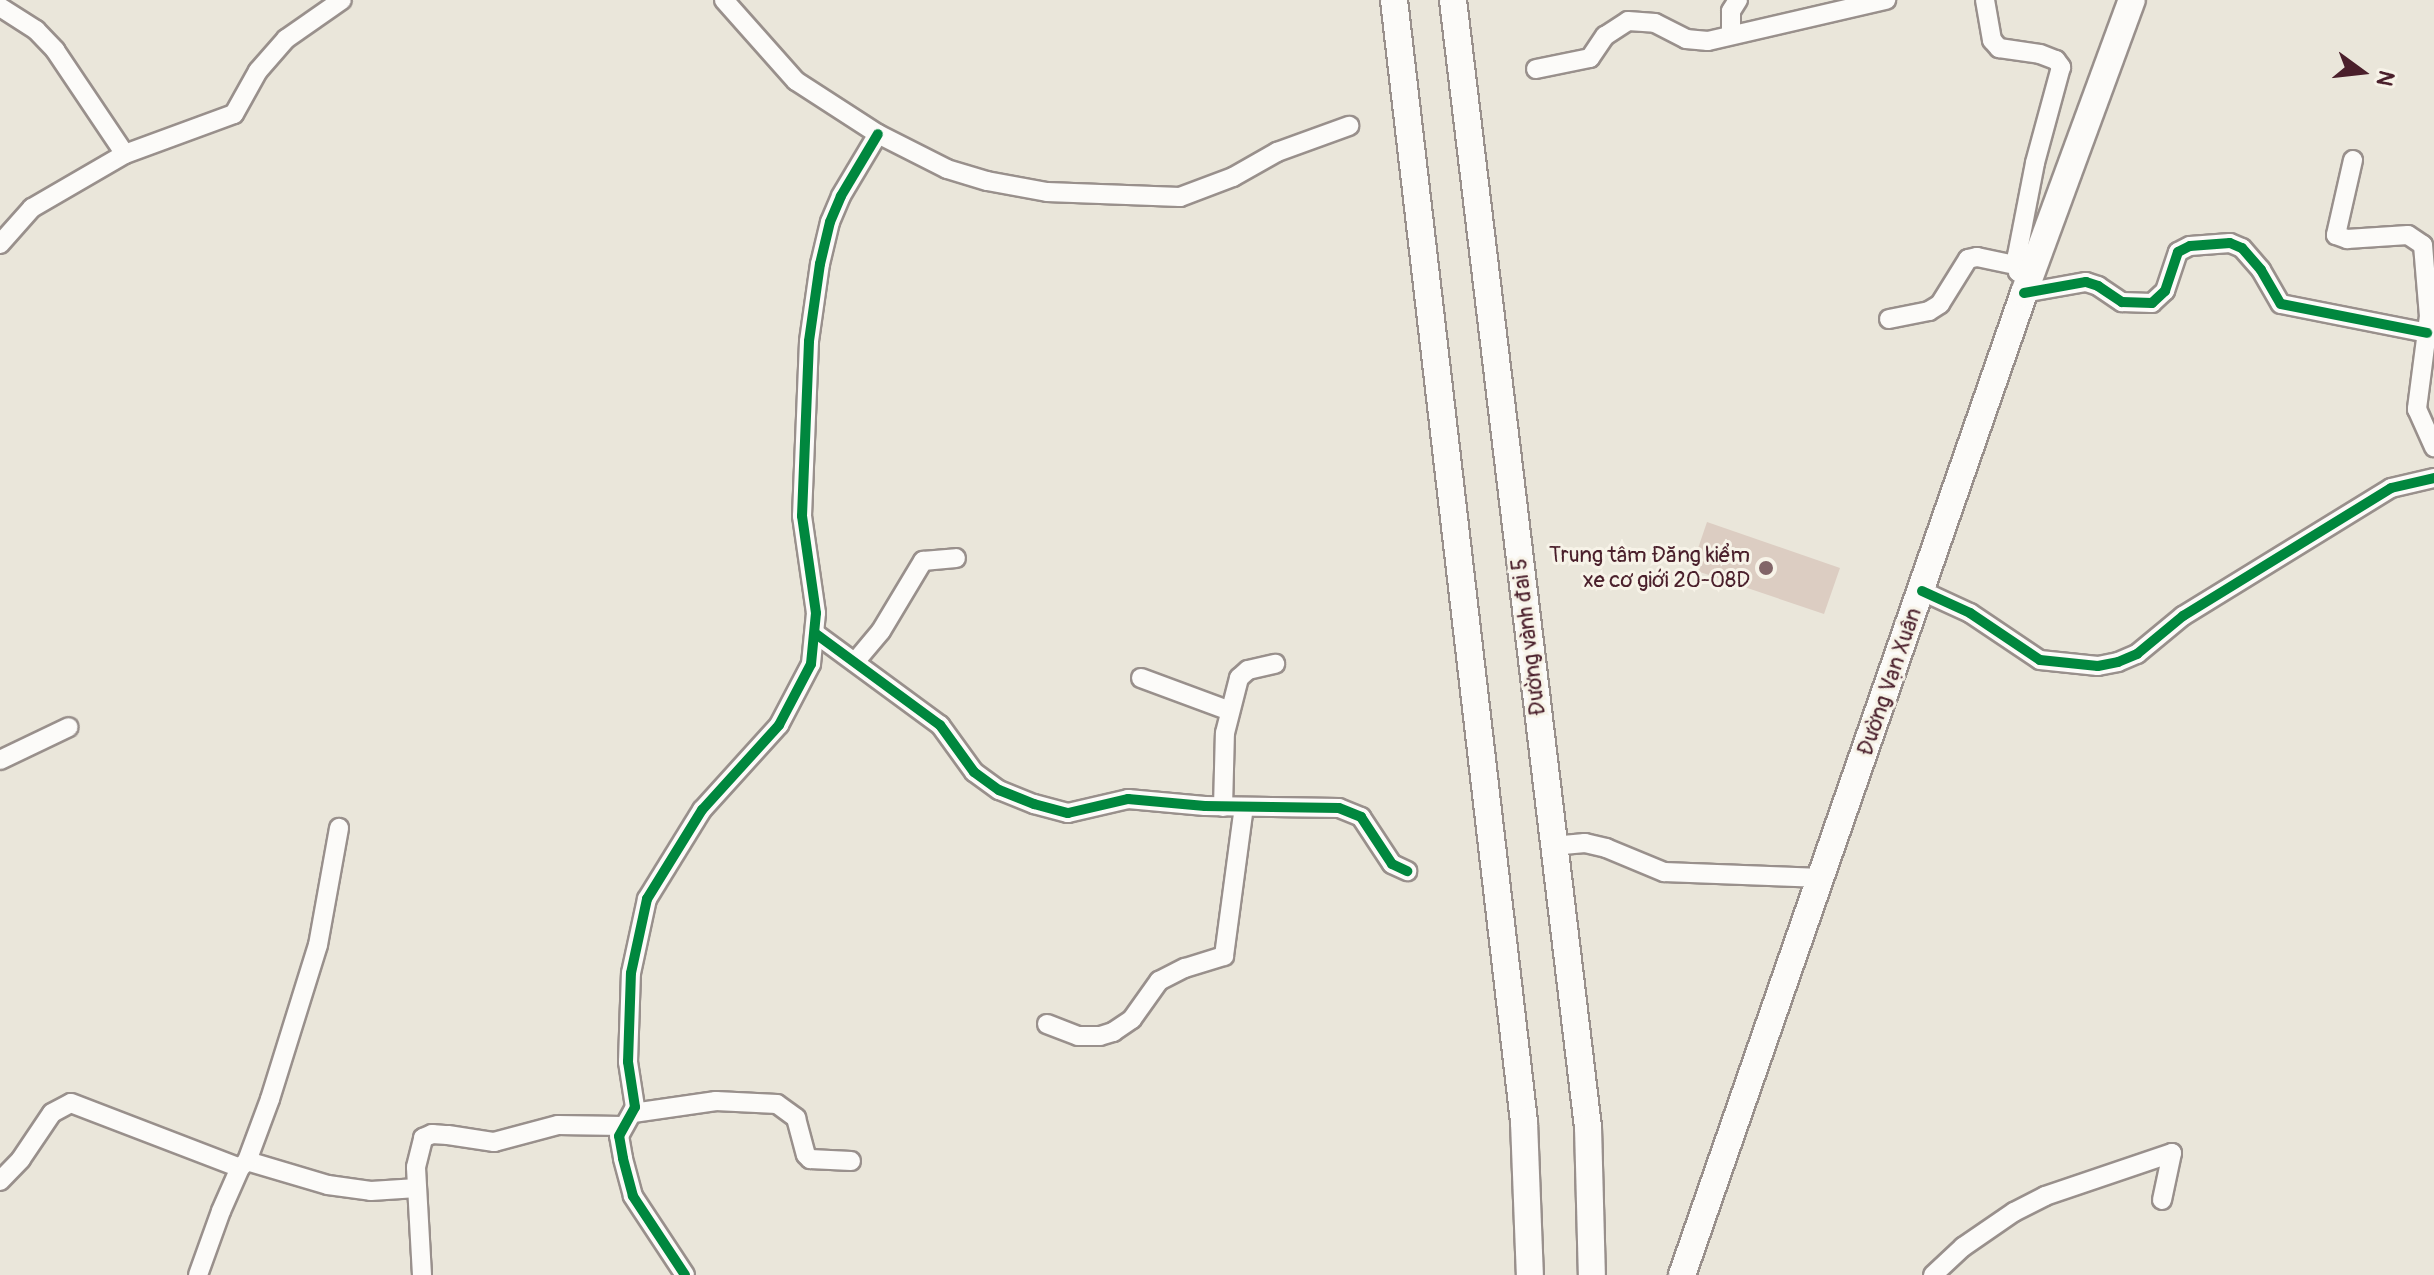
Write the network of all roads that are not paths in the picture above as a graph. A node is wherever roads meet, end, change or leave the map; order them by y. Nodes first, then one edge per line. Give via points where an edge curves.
1 (342, 0) edge
2 (724, 0) edge
3 (1394, 0) edge
4 (1453, 0) edge
5 (1738, 0) edge
6 (1886, 0) edge
7 (1985, 0) edge
8 (2132, 0) edge
9 (0, 7) edge
10 (1731, 35) junction
11 (1536, 69) dead end
12 (1349, 126) dead end
13 (878, 134) junction
14 (125, 154) junction
15 (2353, 160) dead end
16 (0, 244) edge
17 (2022, 277) junction
18 (1889, 319) dead end
19 (2427, 333) junction
20 (2434, 447) edge
21 (2434, 478) edge
22 (956, 558) dead end
23 (1922, 591) junction
24 (816, 634) junction
25 (855, 662) junction
26 (1275, 664) dead end
27 (1141, 678) dead end
28 (1230, 711) junction
29 (69, 727) dead end
30 (0, 760) edge
31 (1223, 807) junction
32 (1244, 807) junction
33 (339, 828) dead end
34 (1563, 845) dead end
35 (1407, 871) dead end
36 (1822, 878) junction
37 (1047, 1024) dead end
38 (628, 1120) junction
39 (851, 1161) dead end
40 (243, 1164) junction
41 (0, 1181) edge
42 (417, 1188) junction
43 (2162, 1200) dead end
44 (198, 1275) edge
45 (422, 1275) edge
46 (685, 1275) edge
47 (1530, 1275) edge
48 (1592, 1275) edge
49 (1682, 1275) edge
50 (1933, 1275) edge

1 - 14 street via 286,39 258,71 234,114
2 - 13 street via 796,81
3 - 47 main road via 1524,1122
4 - 48 main road, Đường vành đai 5 via 1588,1127
5 - 10 street via 1731,11
6 - 10 street
7 - 17 street via 1992,40 1999,48 2040,54 2061,67 2035,163
8 - 17 main road, Đường Vạn Xuân
9 - 14 street via 36,30 55,50
10 - 11 street via 1697,42 1655,23 1628,21 1605,36 1590,58
12 - 13 street via 1180,197 1047,192 987,181 947,169
13 - 24 street via 830,222 809,341 802,516
14 - 16 street via 32,208
15 - 19 street via 2336,235 2418,239 2429,301
17 - 18 street via 1977,257 1968,259 1940,304
17 - 19 street via 2086,282 2122,302 2152,303 2165,291 2178,252 2230,243 2242,248 2261,270 2281,304
17 - 23 main road, Đường Vạn Xuân
19 - 20 street via 2417,409
21 - 23 street via 2391,488 2118,662 2098,666 2040,660 1970,613
22 - 25 street via 923,561 889,620
23 - 36 main road, Đường Vạn Xuân
24 - 25 street
24 - 38 street via 811,664 779,725 702,810 647,899 631,973
25 - 31 street via 940,725 974,772 999,790 1034,804 1068,813 1128,799
26 - 28 street via 1248,670 1239,678
27 - 28 street
28 - 31 street
29 - 30 street
31 - 32 street
32 - 35 street via 1351,810 1392,864
32 - 37 street via 1224,956 1159,981 1132,1019 1113,1032 1078,1036
33 - 40 street via 318,945
34 - 36 street via 1606,848 1664,872
36 - 49 main road, Đường Vạn Xuân
38 - 39 street via 716,1101 777,1104 796,1118 810,1159
38 - 42 street via 558,1125 494,1142 432,1134 419,1148
38 - 46 street via 619,1136 633,1196
40 - 41 street via 71,1103 52,1113
40 - 42 street via 371,1191
40 - 44 street
42 - 45 street
43 - 50 street via 2172,1153 2045,1196 1963,1247

